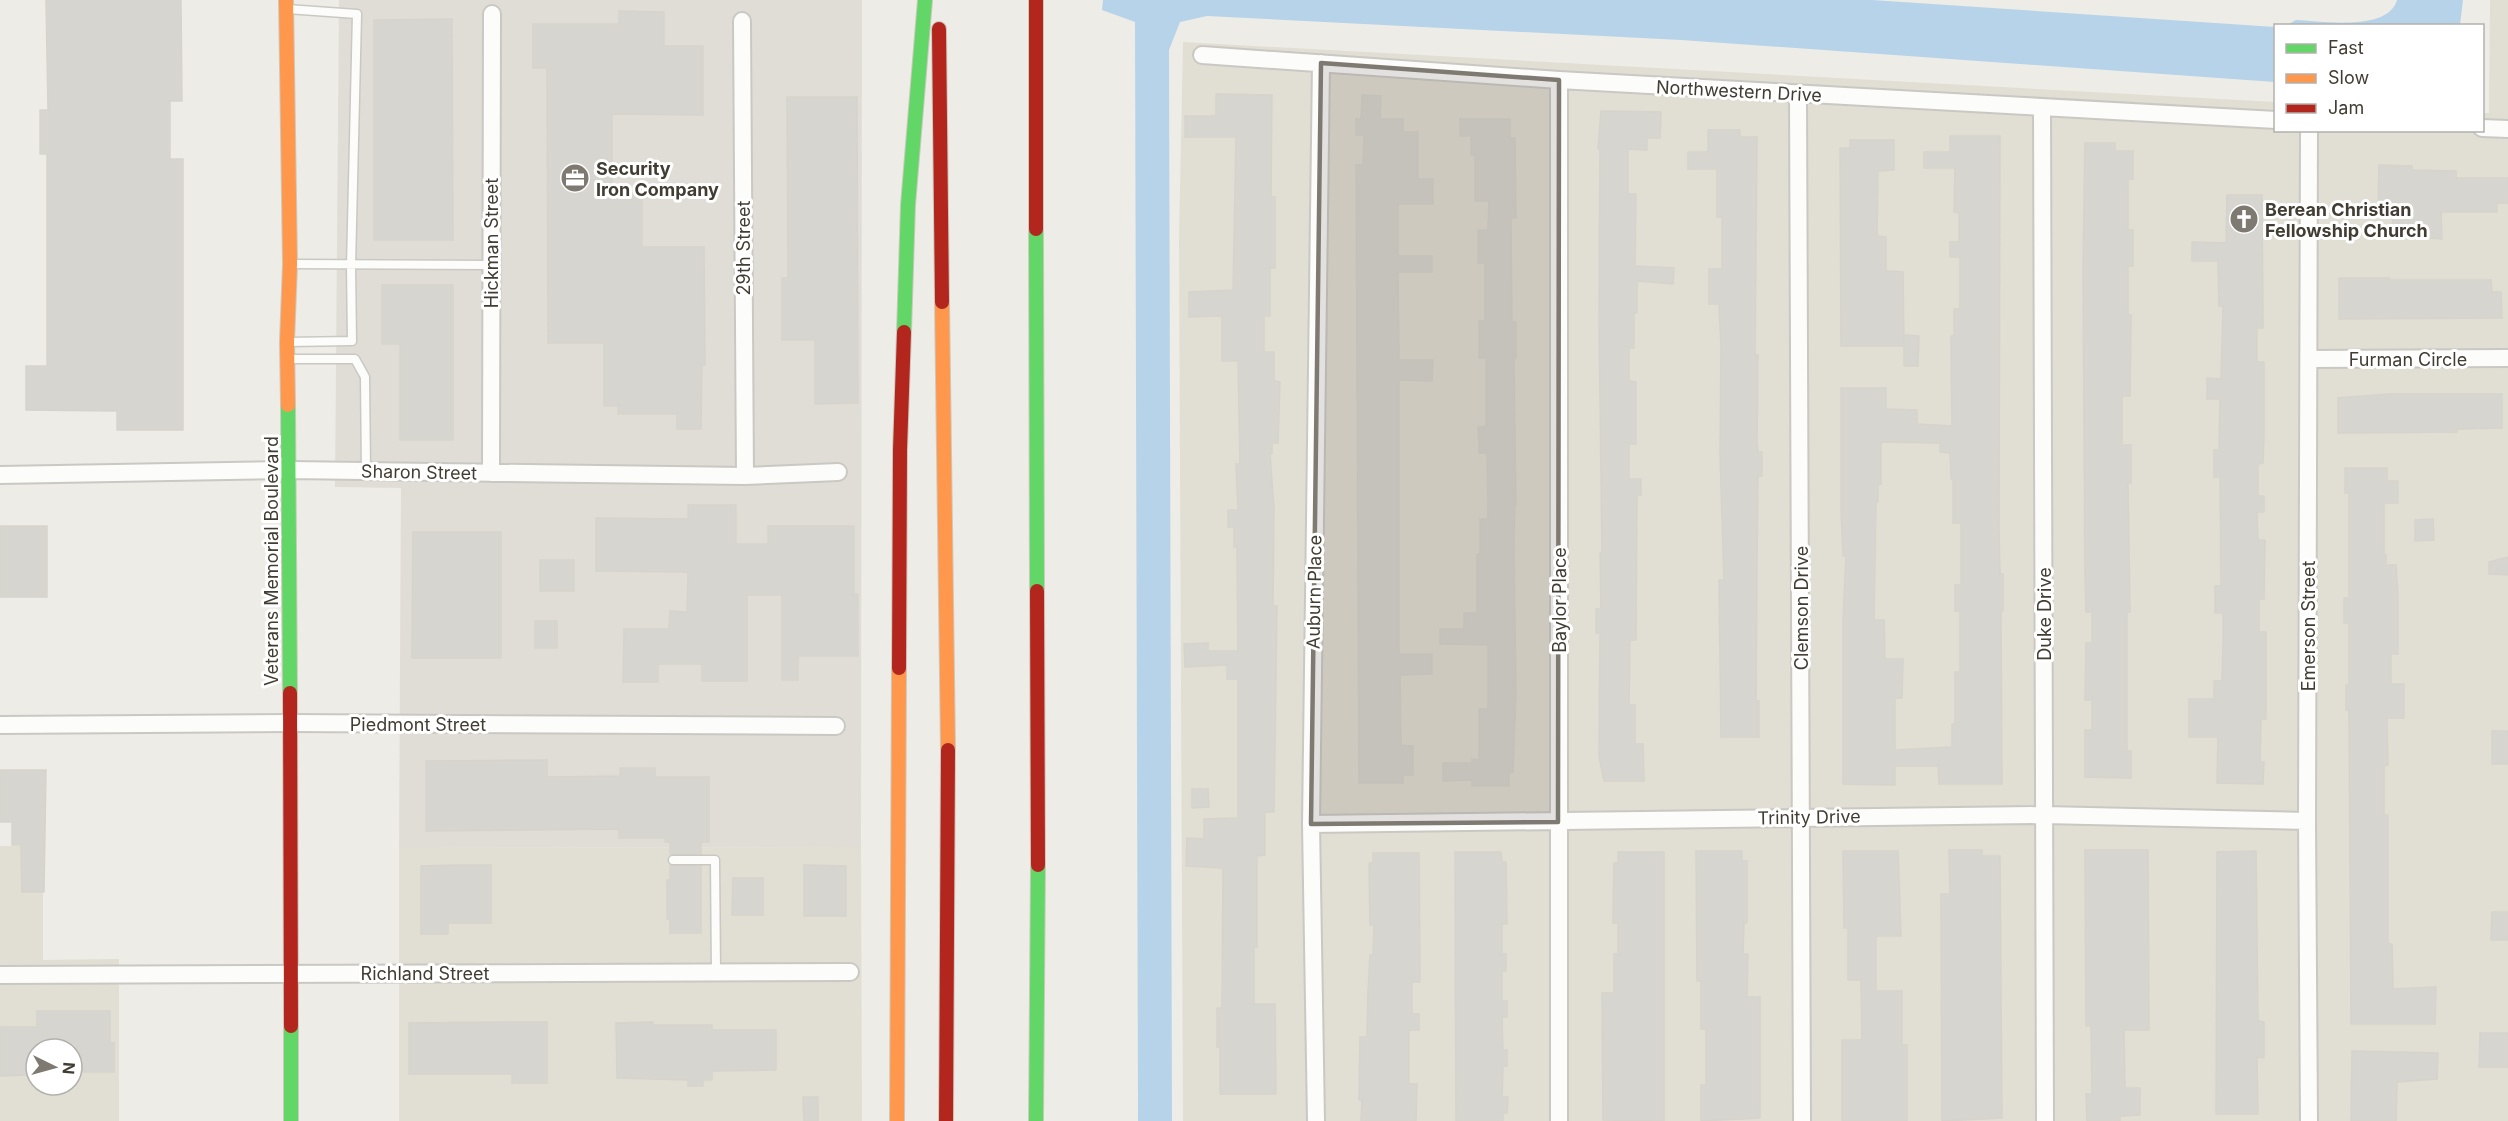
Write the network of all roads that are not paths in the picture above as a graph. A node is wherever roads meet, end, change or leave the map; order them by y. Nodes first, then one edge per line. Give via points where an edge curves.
1 (925, 0) edge
2 (938, 0) edge
3 (1036, 0) edge
4 (286, 5) edge
5 (492, 14) dead end
6 (742, 21) dead end
7 (1202, 55) dead end
8 (1321, 63) junction
9 (1559, 80) junction
10 (1798, 94) junction
11 (2042, 107) junction
12 (2274, 120) edge
13 (2484, 128) edge
14 (2508, 129) edge
15 (2309, 132) edge
16 (290, 264) junction
17 (491, 265) junction
18 (351, 266) junction
19 (287, 342) junction
20 (2508, 358) edge
21 (288, 359) junction
22 (2309, 359) junction
23 (290, 470) junction
24 (366, 471) junction
25 (838, 472) dead end
26 (491, 473) junction
27 (0, 475) edge
28 (745, 476) junction
29 (290, 723) junction
30 (0, 725) edge
31 (836, 726) dead end
32 (2044, 815) junction
33 (1802, 817) junction
34 (2307, 821) junction
35 (1558, 822) junction
36 (1311, 824) junction
37 (673, 860) dead end
38 (1038, 936) junction
39 (716, 972) junction
40 (850, 972) dead end
41 (291, 974) junction
42 (0, 975) edge
43 (1051, 1086) dead end
44 (291, 1121) edge
45 (897, 1121) edge
46 (946, 1121) edge
47 (1036, 1121) edge
48 (1316, 1121) edge
49 (1558, 1121) edge
50 (1802, 1121) edge
51 (2045, 1121) edge
52 (2309, 1121) edge

1 - 45 main road via 908,205 900,450
2 - 46 main road via 948,740
3 - 38 main road
4 - 16 main road, Veterans Memorial Boulevard
4 - 18 lane via 357,15
5 - 17 street, Hickman Street
6 - 28 street, 29th Street
7 - 8 street, Northwestern Drive
8 - 9 street, Northwestern Drive
8 - 36 street, Auburn Place
9 - 10 street, Northwestern Drive
9 - 35 street, Baylor Place
10 - 11 street, Northwestern Drive
10 - 33 street, Clemson Drive
11 - 12 street, Northwestern Drive
11 - 32 street, Duke Drive
13 - 14 street
15 - 22 street, Emerson Street
16 - 18 lane
16 - 19 main road, Veterans Memorial Boulevard
17 - 18 lane
17 - 26 street, Hickman Street
18 - 19 lane via 352,341
19 - 21 main road, Veterans Memorial Boulevard
20 - 22 street, Furman Circle
21 - 23 main road, Veterans Memorial Boulevard
21 - 24 lane via 355,359 365,377
22 - 34 street, Emerson Street
23 - 24 street, Sharon Street
23 - 27 street, Sharon Street
23 - 29 main road, Veterans Memorial Boulevard
24 - 26 street, Sharon Street
25 - 28 street, Sharon Street
26 - 28 street, Sharon Street
29 - 30 street, Piedmont Street
29 - 31 street, Piedmont Street
29 - 41 main road, Veterans Memorial Boulevard
32 - 33 street, Trinity Drive
32 - 34 street, Trinity Drive
32 - 51 street, Duke Drive
33 - 35 street, Trinity Drive
33 - 50 street, Clemson Drive
34 - 52 street, Emerson Street
35 - 36 street, Trinity Drive
35 - 49 street, Baylor Place
36 - 48 street, Auburn Place
37 - 39 lane via 715,860
38 - 43 main road
38 - 47 main road
39 - 40 street, Richland Street
39 - 41 street, Richland Street
41 - 42 street, Richland Street
41 - 44 main road, Veterans Memorial Boulevard

